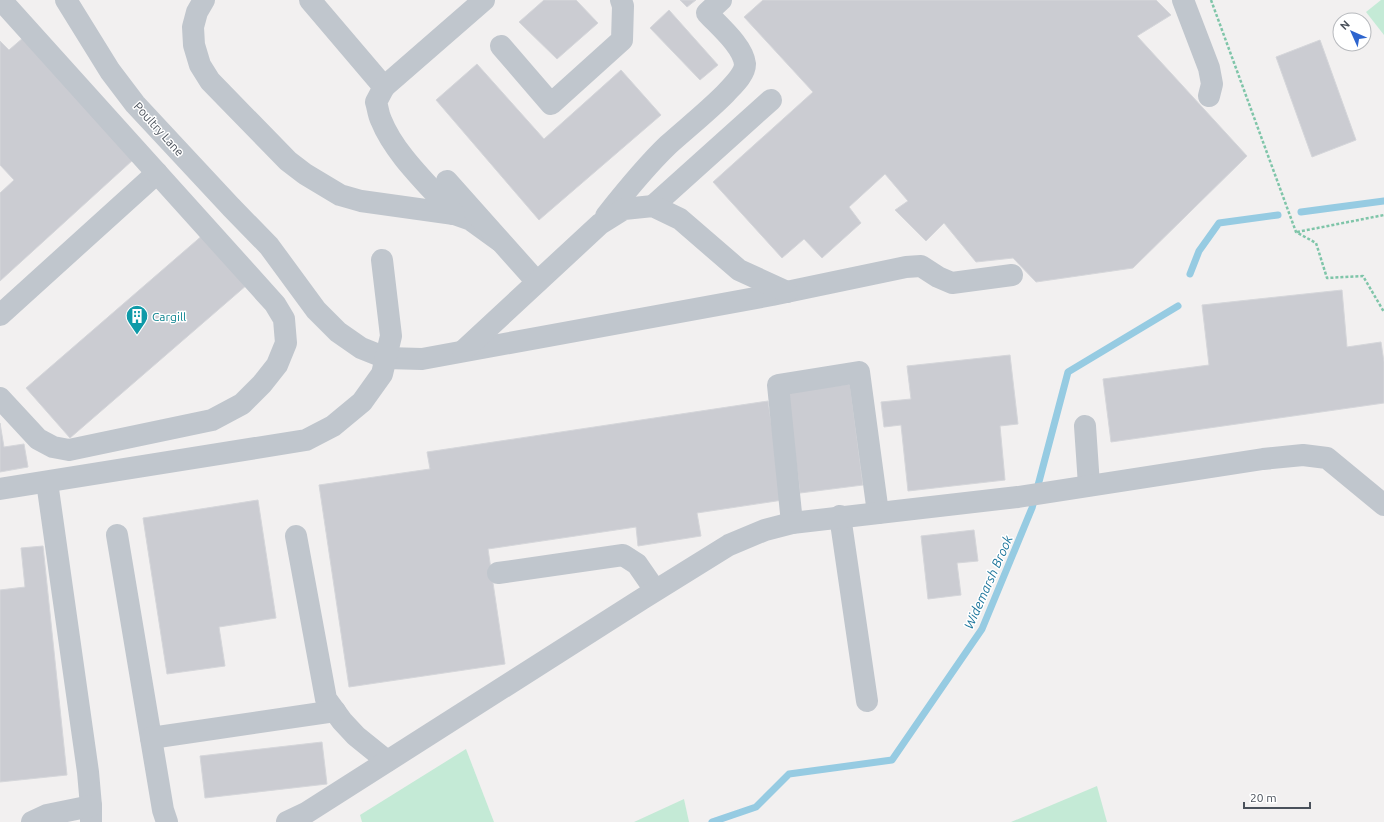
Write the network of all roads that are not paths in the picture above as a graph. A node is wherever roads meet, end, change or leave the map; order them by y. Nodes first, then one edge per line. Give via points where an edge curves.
1 (1, 0) edge
2 (66, 0) edge
3 (204, 0) edge
4 (310, 0) edge
5 (484, 0) edge
6 (721, 0) edge
7 (1183, 0) edge
8 (625, 2) edge
9 (502, 46) dead end
10 (384, 86) junction
11 (1209, 96) dead end
12 (772, 100) dead end
13 (157, 173) junction
14 (447, 181) dead end
15 (653, 206) junction
16 (454, 214) junction
17 (600, 224) junction
18 (500, 241) junction
19 (382, 260) dead end
20 (1012, 275) dead end
21 (537, 282) junction
22 (787, 292) junction
23 (0, 315) edge
24 (463, 351) junction
25 (386, 358) junction
26 (0, 398) edge
27 (1085, 426) dead end
28 (47, 482) junction
29 (1089, 485) junction
30 (0, 489) edge
31 (1384, 505) edge
32 (878, 513) junction
33 (840, 516) junction
34 (792, 523) junction
35 (117, 535) dead end
36 (296, 536) dead end
37 (498, 573) dead end
38 (655, 590) junction
39 (867, 702) dead end
40 (335, 711) junction
41 (151, 738) junction
42 (387, 761) junction
43 (91, 814) edge
44 (32, 822) edge
45 (167, 822) edge
46 (287, 822) edge

1 - 13 street
2 - 25 street, Poultry Lane via 110,71 135,104 269,246 316,310 338,332 361,348
3 - 16 street via 193,27 194,45 200,65 210,81 288,160 305,174 340,195 361,201
4 - 10 street
5 - 10 street
6 - 17 street via 707,13 735,42 742,55 745,65 740,78 667,146 630,186
7 - 11 street via 1209,68 1212,84
8 - 9 street via 622,40 551,104
10 - 16 street via 376,102 380,119 389,137
12 - 15 street
13 - 23 street
13 - 26 street via 275,304 284,319 286,343 277,365 242,404 212,420 69,450 53,447 38,439
14 - 18 street
15 - 17 street via 624,208
15 - 22 street via 680,219 740,270
16 - 18 street via 471,220
17 - 21 street
18 - 21 street
19 - 25 street via 391,336
20 - 22 street via 952,283 921,266 906,267
21 - 24 street
22 - 24 street
24 - 25 street via 422,358
25 - 28 street via 382,374 362,402 333,426 306,440
27 - 29 street
28 - 30 street
28 - 43 street via 88,772
29 - 31 street via 1303,455 1327,458
29 - 32 street
32 - 33 street
32 - 34 street via 859,372 778,384
33 - 34 street
33 - 39 street
34 - 38 street via 765,530 729,545
35 - 41 street
36 - 40 street via 326,699
37 - 38 street via 623,555 637,564
38 - 42 street
40 - 41 street
40 - 42 street via 356,736
41 - 45 street
42 - 46 street via 306,813
43 - 44 street via 47,815

